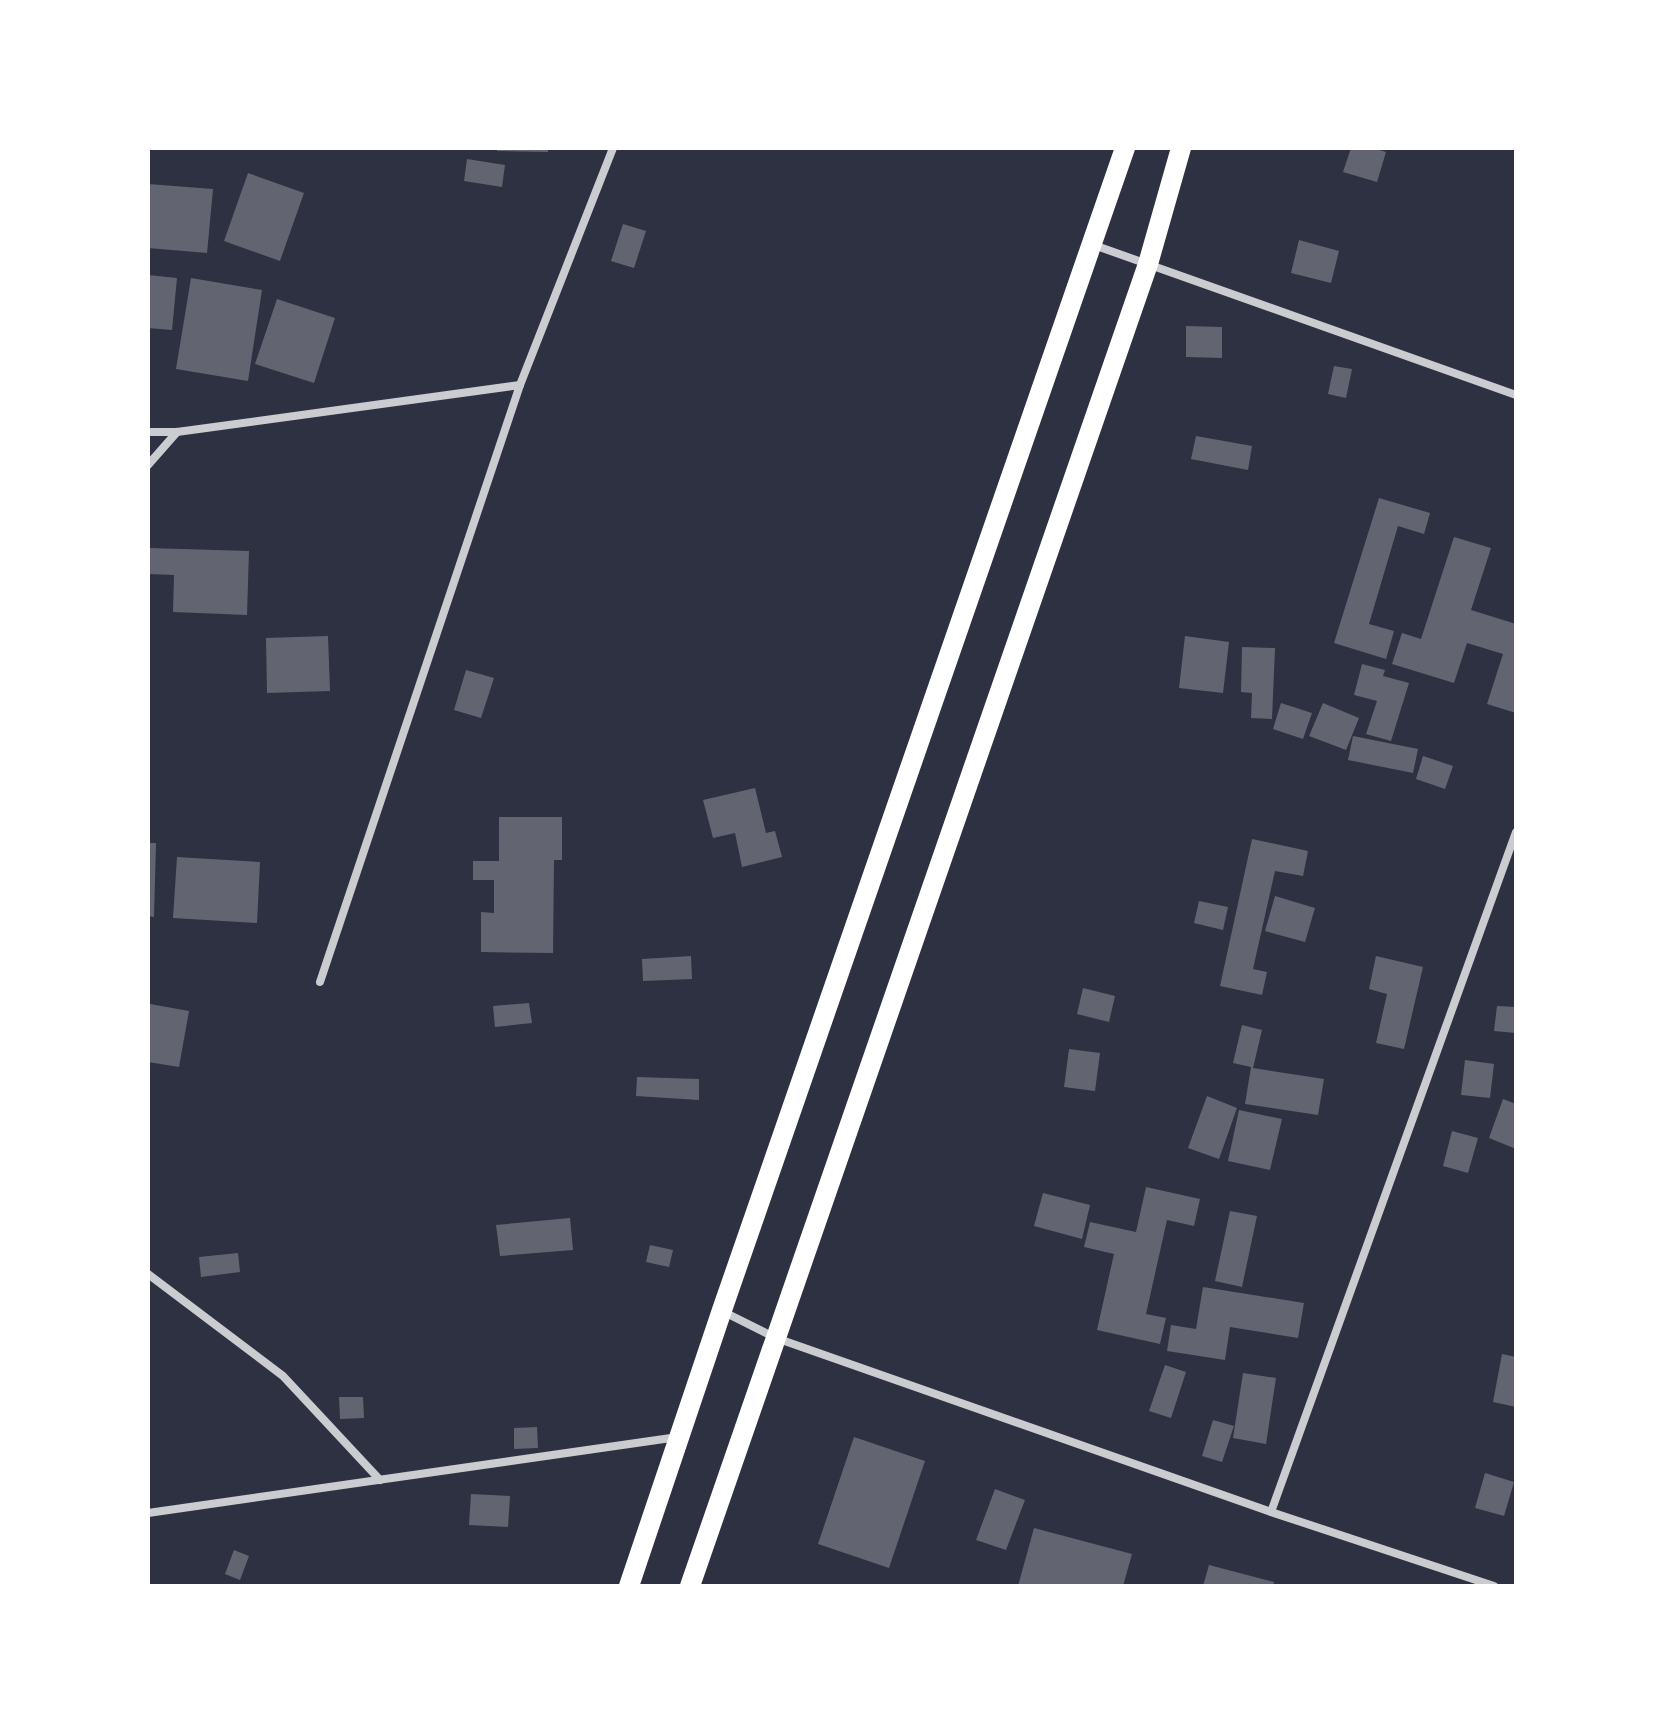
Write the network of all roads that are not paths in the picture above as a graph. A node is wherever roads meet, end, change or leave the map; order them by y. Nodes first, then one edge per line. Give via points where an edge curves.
1 (613, 148) edge
2 (1125, 148) edge
3 (1181, 148) edge
4 (1091, 244) junction
5 (1148, 264) junction
6 (520, 385) junction
7 (1516, 395) edge
8 (148, 432) edge
9 (177, 432) junction
10 (148, 465) edge
11 (1516, 832) edge
12 (320, 982) dead end
13 (148, 1274) edge
14 (722, 1310) junction
15 (776, 1338) junction
16 (679, 1437) junction
17 (380, 1480) junction
18 (1271, 1512) junction
19 (148, 1513) edge
20 (629, 1586) edge
21 (690, 1586) edge
22 (1494, 1586) edge

1 - 6 street
2 - 4 main road
3 - 5 main road
4 - 5 street
4 - 14 main road
5 - 7 street
5 - 15 main road
6 - 9 street
6 - 12 street
8 - 9 street
9 - 10 street
11 - 18 street
13 - 17 street via 283,1376
14 - 15 street
14 - 16 main road
15 - 18 street
15 - 21 main road
16 - 17 street
16 - 20 main road
17 - 19 street
18 - 22 street

